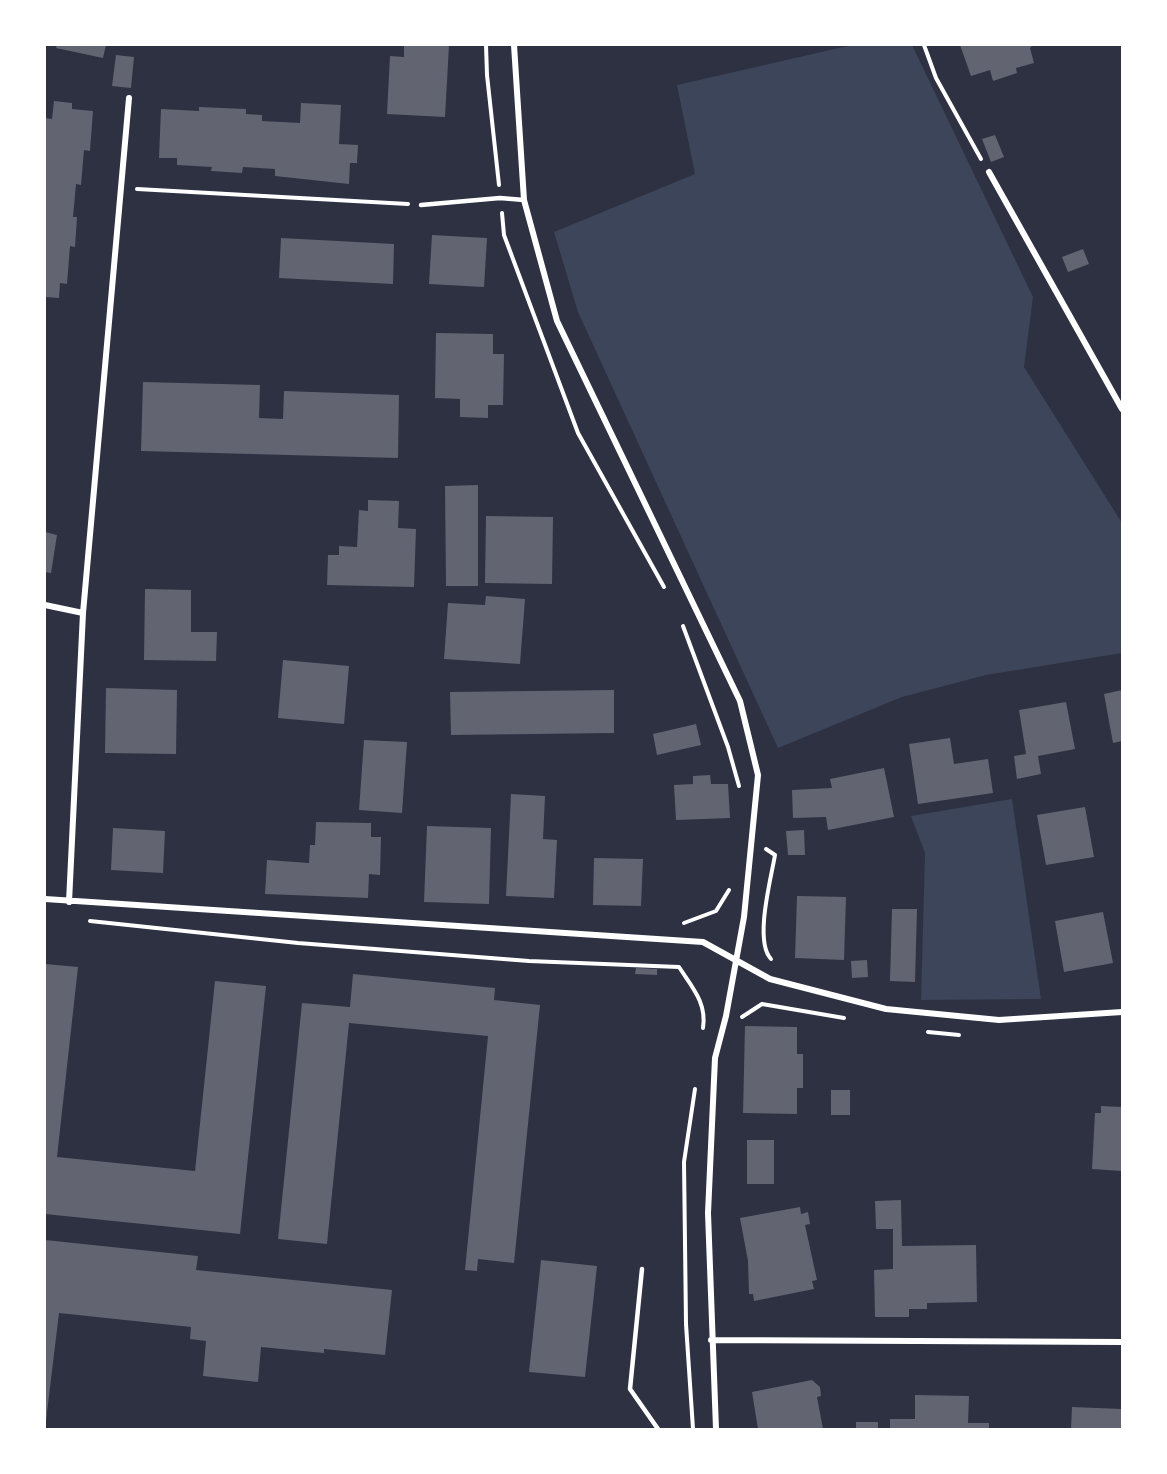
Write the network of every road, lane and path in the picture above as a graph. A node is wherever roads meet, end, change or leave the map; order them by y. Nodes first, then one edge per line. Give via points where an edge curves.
1 (486, 45) edge
2 (514, 45) edge
3 (924, 45) edge
4 (129, 98) dead end
5 (989, 172) joint
6 (121, 188) junction
7 (500, 198) junction
8 (524, 200) junction
9 (421, 205) joint
10 (1122, 409) edge
11 (665, 589) dead end
12 (45, 605) edge
13 (83, 613) junction
14 (681, 620) dead end
15 (739, 795) dead end
16 (753, 842) junction
17 (733, 884) dead end
18 (45, 899) edge
19 (69, 902) junction
20 (716, 911) dead end
21 (82, 920) dead end
22 (736, 962) junction
23 (780, 963) dead end
24 (1122, 1012) edge
25 (705, 1014) dead end
26 (642, 1269) dead end
27 (711, 1340) junction
28 (1122, 1342) edge
29 (658, 1429) edge
30 (716, 1429) edge

1 - 7 path
2 - 8 street
3 - 5 path via 936,78
4 - 6 street
5 - 10 street
6 - 9 path
6 - 13 street
7 - 8 lane
7 - 9 lane
7 - 11 path via 504,235 578,433
8 - 16 street via 557,321 741,701 758,775
12 - 13 street
13 - 19 street
14 - 15 path via 728,747
16 - 22 street
16 - 23 path via 775,855 764,948 770,958
17 - 20 path
18 - 19 street
19 - 22 street via 692,941 703,942
21 - 25 path via 529,961 679,967
22 - 24 street via 770,979 886,1008 999,1020
22 - 27 street via 715,1058 708,1213
26 - 29 lane via 630,1389
27 - 28 street
27 - 30 street

